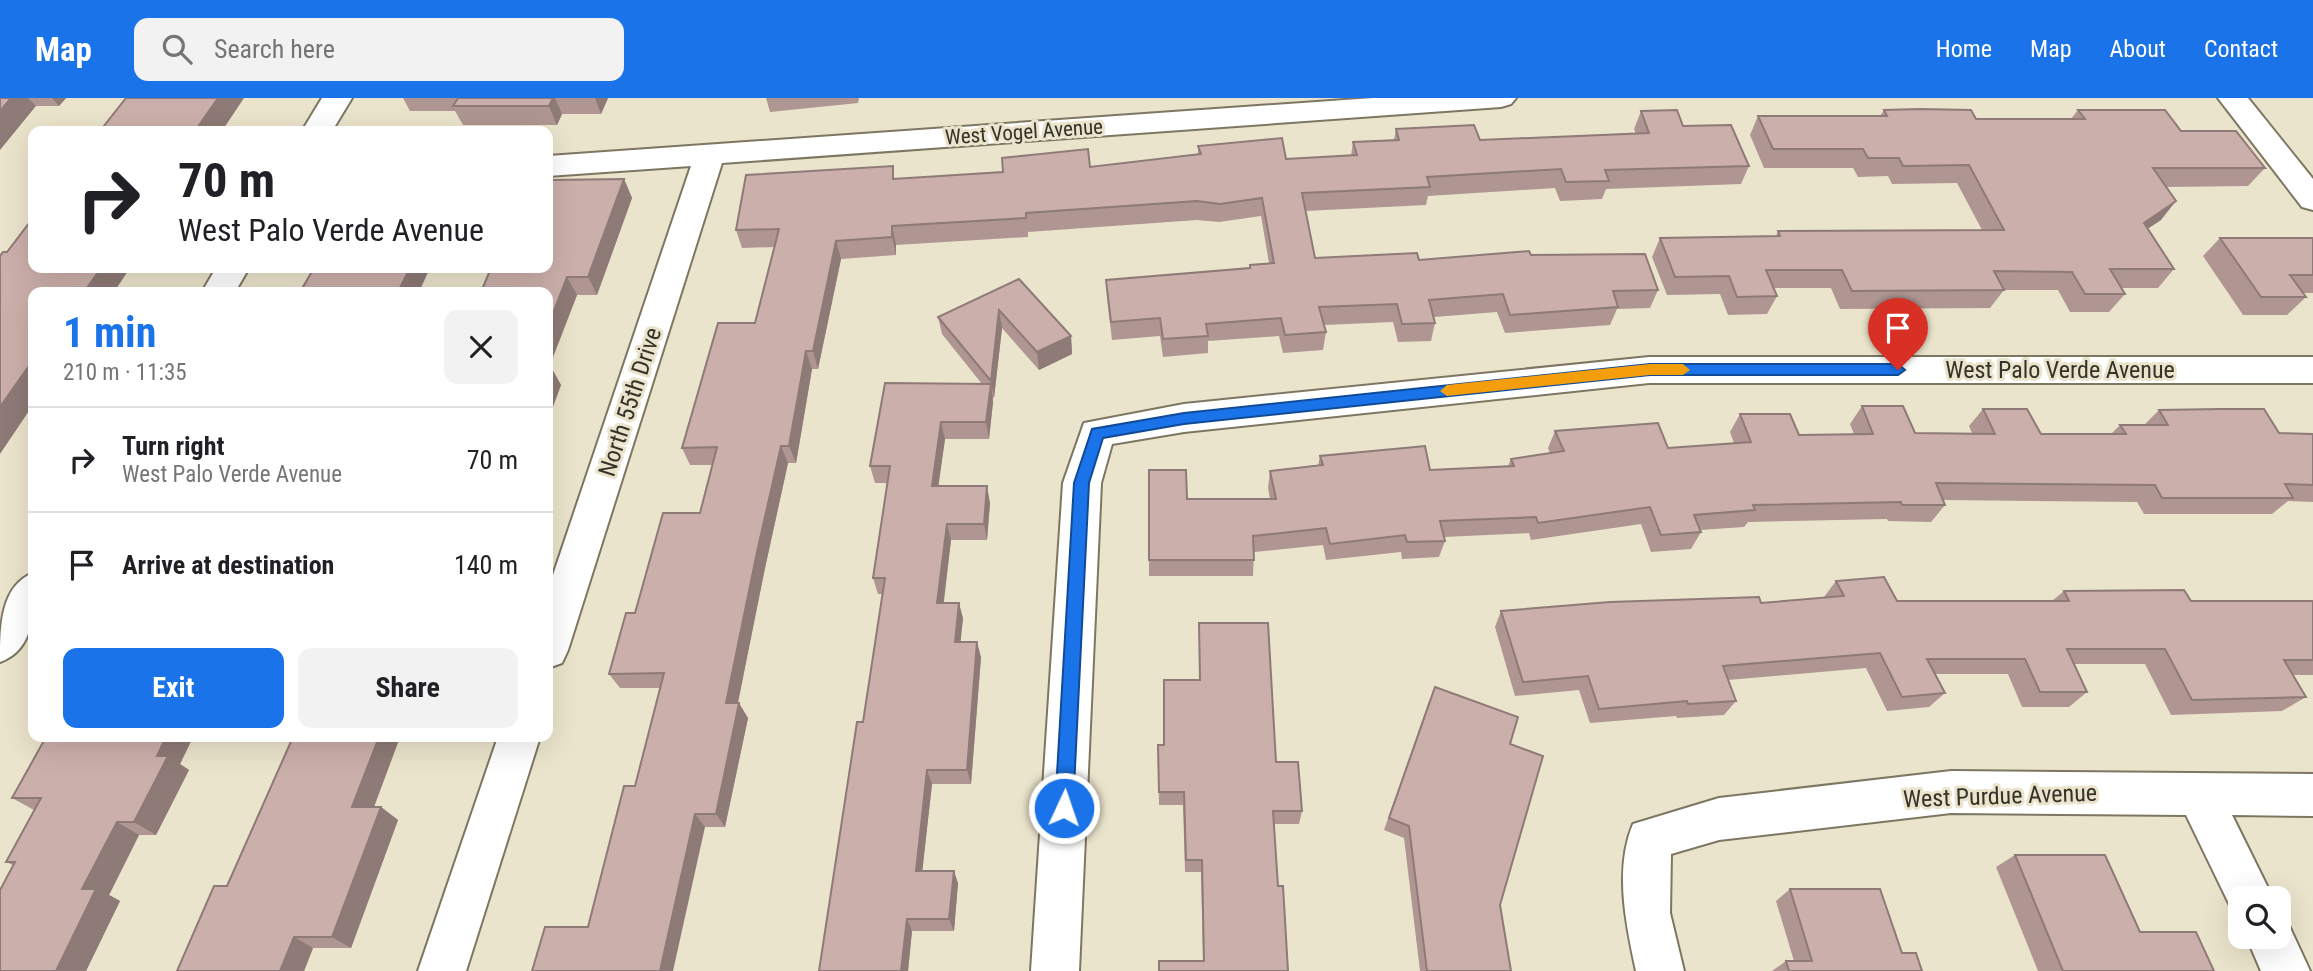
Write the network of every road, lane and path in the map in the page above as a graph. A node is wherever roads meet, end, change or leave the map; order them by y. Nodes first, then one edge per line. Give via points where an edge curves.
1 (337, 98) edge
2 (1501, 98) edge
3 (2233, 98) edge
4 (320, 126) edge
5 (710, 154) junction
6 (553, 166) edge
7 (2313, 200) edge
8 (2313, 370) edge
9 (28, 598) edge
10 (553, 635) edge
11 (0, 644) edge
12 (517, 742) edge
13 (2197, 793) junction
14 (2313, 794) edge
15 (2244, 886) edge
16 (2275, 949) edge
17 (442, 971) edge
18 (1055, 971) edge
19 (1660, 971) edge
20 (2286, 971) edge

1 - 4 street
2 - 5 street, West Vogel Avenue
3 - 7 street
5 - 6 street, West Vogel Avenue
5 - 10 street, North 55th Drive
8 - 18 street, West Palo Verde Avenue via 1650,370 1184,418 1097,433 1082,483
9 - 11 street
12 - 17 street
13 - 14 street, West Purdue Avenue
13 - 15 street
13 - 19 street, West Purdue Avenue via 1951,792 1719,819 1649,839 1647,913
16 - 20 street

